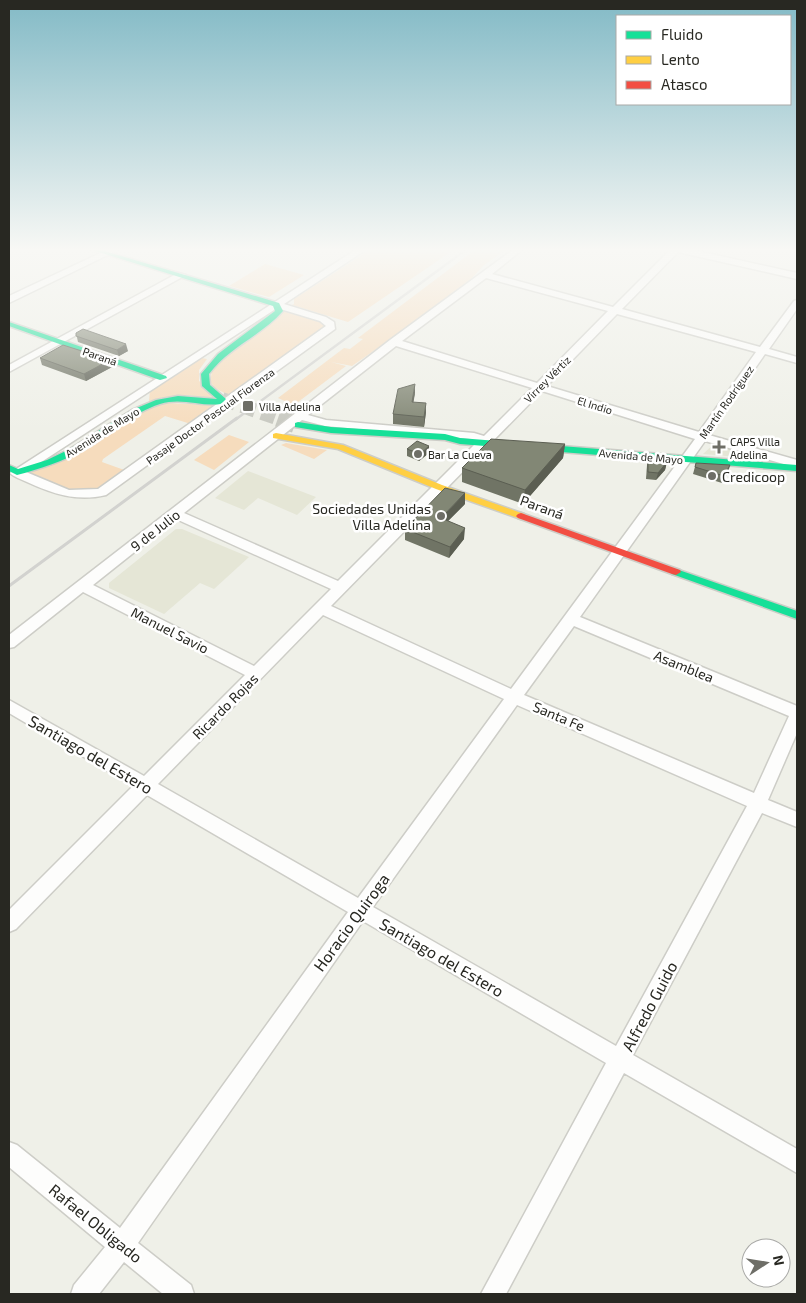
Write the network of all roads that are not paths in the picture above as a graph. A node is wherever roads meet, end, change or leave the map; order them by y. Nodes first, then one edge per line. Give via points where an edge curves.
1 (117, 310) edge
2 (269, 310) edge
3 (279, 310) edge
4 (291, 310) edge
5 (438, 310) edge
6 (608, 310) edge
7 (618, 310) edge
8 (792, 310) edge
9 (616, 312) junction
10 (9, 324) edge
11 (57, 342) junction
12 (394, 342) junction
13 (762, 350) junction
14 (797, 360) edge
15 (9, 369) edge
16 (163, 378) junction
17 (537, 387) junction
18 (297, 423) junction
19 (276, 436) junction
20 (702, 437) junction
21 (486, 442) junction
22 (687, 460) junction
23 (797, 464) edge
24 (797, 468) edge
25 (12, 473) edge
26 (439, 487) junction
27 (174, 514) junction
28 (621, 551) junction
29 (83, 586) junction
30 (341, 588) junction
31 (322, 608) junction
32 (797, 615) edge
33 (570, 620) junction
34 (9, 644) edge
35 (257, 674) junction
36 (514, 697) junction
37 (9, 706) edge
38 (797, 714) edge
39 (145, 785) junction
40 (758, 803) junction
41 (797, 820) edge
42 (360, 910) junction
43 (9, 923) edge
44 (621, 1060) junction
45 (9, 1153) edge
46 (797, 1162) edge
47 (122, 1245) junction
48 (83, 1294) edge
49 (182, 1294) edge
50 (493, 1294) edge

1 - 11 street
2 - 16 street
3 - 25 street, Avenida de Mayo via 273,320 207,368 205,382 220,401 190,398 151,403 61,458
4 - 25 street, Pasaje Doctor Pascual Fiorenza via 329,322 331,328 102,492 67,495
5 - 12 street, 9 de Julio
6 - 9 street
7 - 9 street, Virrey Vértiz
8 - 13 street, Martín Rodríguez
9 - 13 street
9 - 17 street, Virrey Vértiz
10 - 11 street, Paraná
11 - 15 street
11 - 16 street, Paraná
12 - 17 street, El Indio
12 - 18 street, 9 de Julio
13 - 14 street
13 - 20 street, Martín Rodríguez
16 - 25 street
17 - 20 street, El Indio
17 - 21 street, Virrey Vértiz
18 - 19 street, 9 de Julio
18 - 21 street, Avenida de Mayo via 331,430
18 - 21 street, Avenida de Mayo via 325,422 474,436
19 - 26 street, Paraná via 340,447
19 - 27 street, 9 de Julio
20 - 22 street, Martín Rodríguez
20 - 23 street, El Indio
21 - 22 street, Avenida de Mayo
21 - 26 street, Virrey Vértiz
22 - 24 street, Avenida de Mayo
22 - 28 street, Martín Rodríguez
26 - 28 street, Paraná
26 - 30 street, Ricardo Rojas
27 - 29 street, 9 de Julio
27 - 30 street
28 - 32 street, Paraná
28 - 33 street, Horacio Quiroga
29 - 34 street, 9 de Julio
29 - 35 street, Manuel Savio
30 - 31 street, Ricardo Rojas
31 - 35 street, Ricardo Rojas
31 - 36 street, Santa Fe
33 - 36 street, Horacio Quiroga
33 - 38 street, Asamblea
35 - 39 street, Ricardo Rojas
36 - 40 street, Santa Fe
36 - 42 street, Horacio Quiroga
37 - 39 street, Santiago del Estero
38 - 40 street, Alfredo Guido
39 - 42 street, Santiago del Estero
39 - 43 street, Ricardo Rojas
40 - 41 street, Santa Fe
40 - 44 street, Alfredo Guido
42 - 44 street, Santiago del Estero
42 - 47 street, Horacio Quiroga
44 - 46 street, Santiago del Estero
44 - 50 street, Alfredo Guido
45 - 47 street, Rafael Obligado
47 - 48 street, Horacio Quiroga
47 - 49 street, Rafael Obligado

